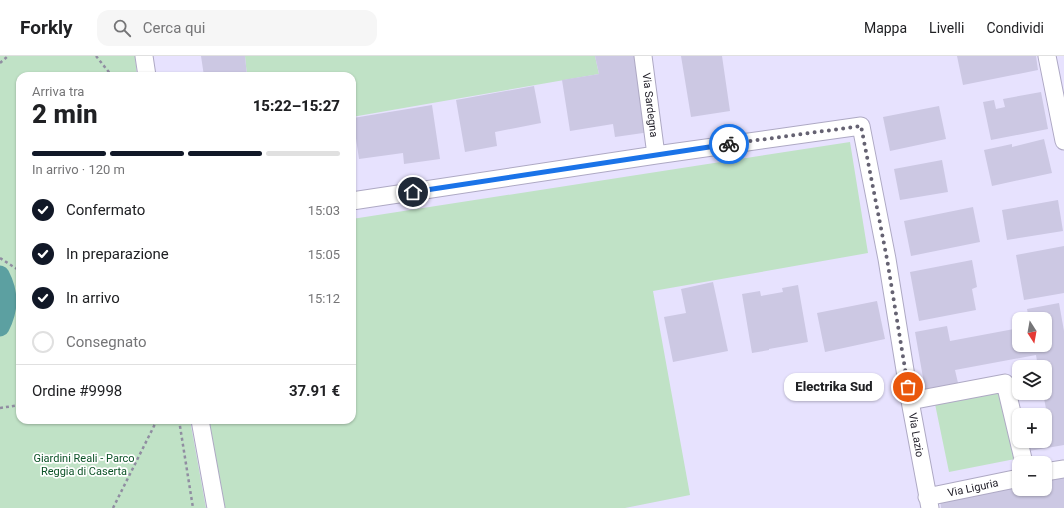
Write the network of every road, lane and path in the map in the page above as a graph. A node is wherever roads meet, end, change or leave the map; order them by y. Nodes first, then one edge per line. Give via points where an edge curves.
1 (8, 56) edge
2 (96, 56) edge
3 (144, 56) edge
4 (643, 56) edge
5 (1047, 56) edge
6 (0, 63) edge
7 (109, 72) edge
8 (146, 72) edge
9 (1064, 141) edge
10 (656, 155) junction
11 (356, 200) edge
12 (0, 258) edge
13 (16, 268) edge
14 (910, 401) junction
15 (16, 406) edge
16 (0, 408) edge
17 (155, 424) edge
18 (180, 424) edge
19 (201, 424) edge
20 (1022, 456) edge
21 (1064, 469) edge
22 (1052, 471) edge
23 (1012, 480) edge
24 (928, 503) edge
25 (113, 508) edge
26 (193, 508) edge
27 (216, 508) edge

1 - 6 path
2 - 7 path
3 - 8 street
4 - 10 street, Via Sardegna
5 - 9 street
10 - 11 street
10 - 14 street, Via Lazio via 861,126 887,259
12 - 13 path
14 - 20 street via 1005,383
14 - 24 street, Via Lazio
15 - 16 path
17 - 25 path
18 - 26 path
19 - 27 street
21 - 22 street
23 - 24 street, Via Liguria

